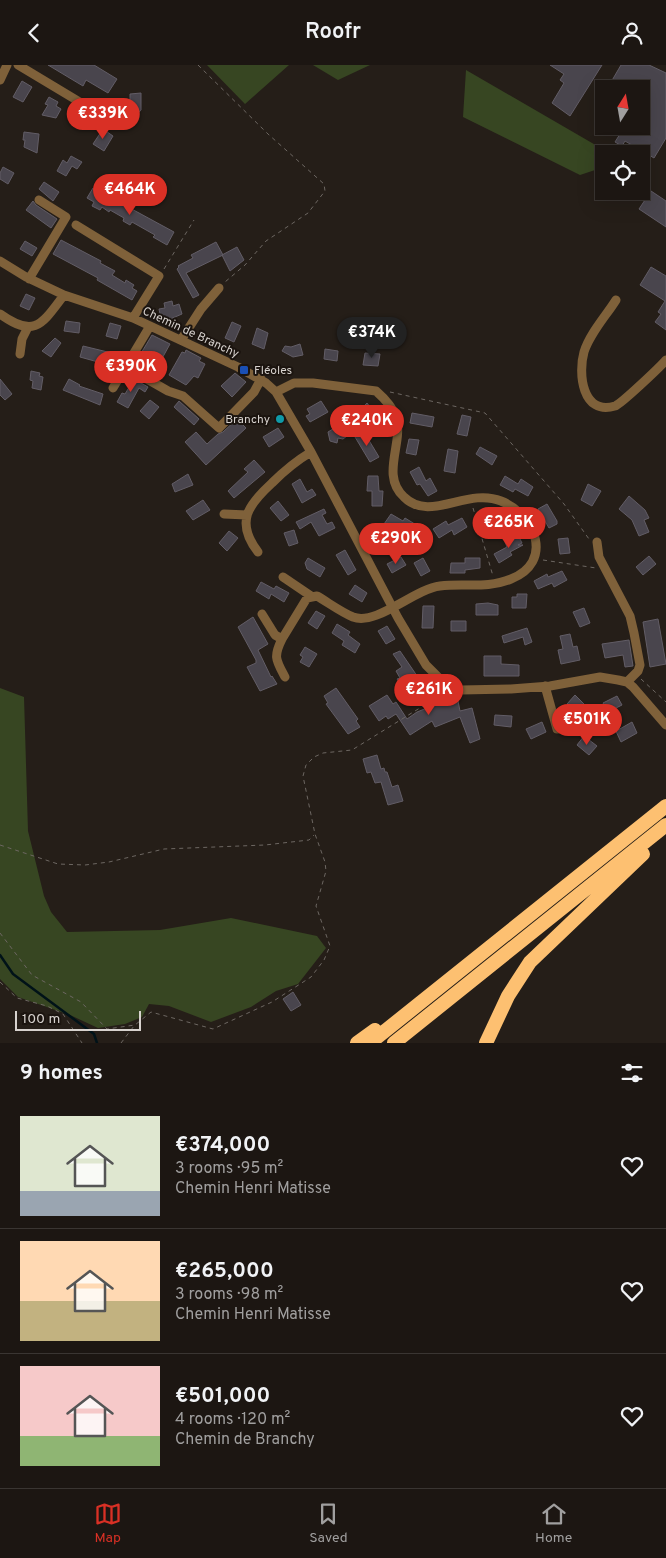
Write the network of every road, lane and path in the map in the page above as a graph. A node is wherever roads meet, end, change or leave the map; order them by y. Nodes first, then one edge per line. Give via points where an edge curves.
1 (7, 65) edge
2 (18, 65) edge
3 (198, 65) edge
4 (0, 80) edge
5 (90, 112) dead end
6 (39, 200) dead end
7 (194, 220) dead end
8 (76, 225) dead end
9 (0, 261) edge
10 (159, 276) junction
11 (30, 279) junction
12 (219, 287) joint
13 (64, 295) junction
14 (616, 299) dead end
15 (0, 314) edge
16 (133, 318) junction
17 (150, 326) junction
18 (28, 327) junction
19 (181, 340) junction
20 (20, 354) dead end
21 (664, 362) edge
22 (126, 367) junction
23 (260, 379) junction
24 (113, 388) dead end
25 (376, 391) junction
26 (276, 392) junction
27 (311, 452) junction
28 (471, 497) junction
29 (224, 514) dead end
30 (247, 515) junction
31 (597, 542) joint
32 (258, 552) dead end
33 (535, 559) junction
34 (603, 564) junction
35 (283, 577) dead end
36 (496, 585) junction
37 (310, 596) junction
38 (392, 607) junction
39 (262, 614) dead end
40 (282, 639) junction
41 (635, 673) junction
42 (285, 677) dead end
43 (627, 682) junction
44 (545, 686) junction
45 (452, 688) junction
46 (666, 702) edge
47 (666, 725) edge
48 (582, 728) dead end
49 (666, 806) edge
50 (666, 825) edge
51 (666, 833) edge
52 (315, 834) junction
53 (0, 845) edge
54 (0, 933) edge
55 (507, 933) junction
56 (0, 982) edge
57 (135, 1025) junction
58 (82, 1043) edge
59 (121, 1043) edge
60 (357, 1043) edge
61 (370, 1043) edge
62 (394, 1043) edge
63 (486, 1043) edge

1 - 4 street
2 - 5 street via 83,104
3 - 12 path via 324,184 325,191 308,213 266,241
6 - 11 street via 66,217
7 - 10 path
8 - 10 street
9 - 11 street, Chemin de Branchy
10 - 16 street
11 - 13 street, Chemin de Branchy
12 - 19 street
13 - 16 street, Chemin de Branchy
13 - 18 street via 46,319
14 - 21 street via 584,351 581,380 586,395 598,405 616,406
15 - 18 street via 19,326
16 - 17 street, Chemin de Branchy
17 - 19 street, Chemin de Branchy
17 - 22 street
18 - 20 street
19 - 23 street, Chemin de Branchy
22 - 23 street via 183,396 219,428 254,393
22 - 24 street
23 - 26 street, Chemin de Branchy
25 - 26 street via 294,383
25 - 28 street via 392,409 396,419 392,471 405,499 422,507 433,507
25 - 31 path via 485,413 564,504 587,538
26 - 27 street, Chemin de Branchy
27 - 30 street via 292,463 255,499
27 - 38 street, Chemin de Branchy
28 - 33 street via 494,498 512,506 524,517 535,536
28 - 36 path
29 - 30 street
30 - 32 street via 250,538
31 - 34 street
33 - 34 path via 593,569
33 - 36 street via 523,573
34 - 41 street via 630,616 640,665
35 - 37 street
36 - 38 street via 436,587
37 - 38 street via 317,596 354,617 371,617
37 - 40 street
38 - 45 street, Chemin de Branchy via 426,665
39 - 40 street via 275,635
40 - 42 street via 276,657
41 - 43 street
41 - 46 path
43 - 44 street via 600,677
43 - 47 street
44 - 45 street
44 - 48 street via 557,729
45 - 52 path via 352,750 324,753 306,765 303,776
49 - 55 highway
50 - 62 highway
51 - 63 highway via 530,962 508,996
52 - 53 path via 309,840 265,845 164,849 85,865 58,864
52 - 57 path via 326,862 316,907 330,946 311,977 272,1002 213,1029 151,1012
54 - 57 path via 32,975 81,1002 107,1029
55 - 60 highway
55 - 61 highway
56 - 58 path via 17,999 63,1013
57 - 59 path

